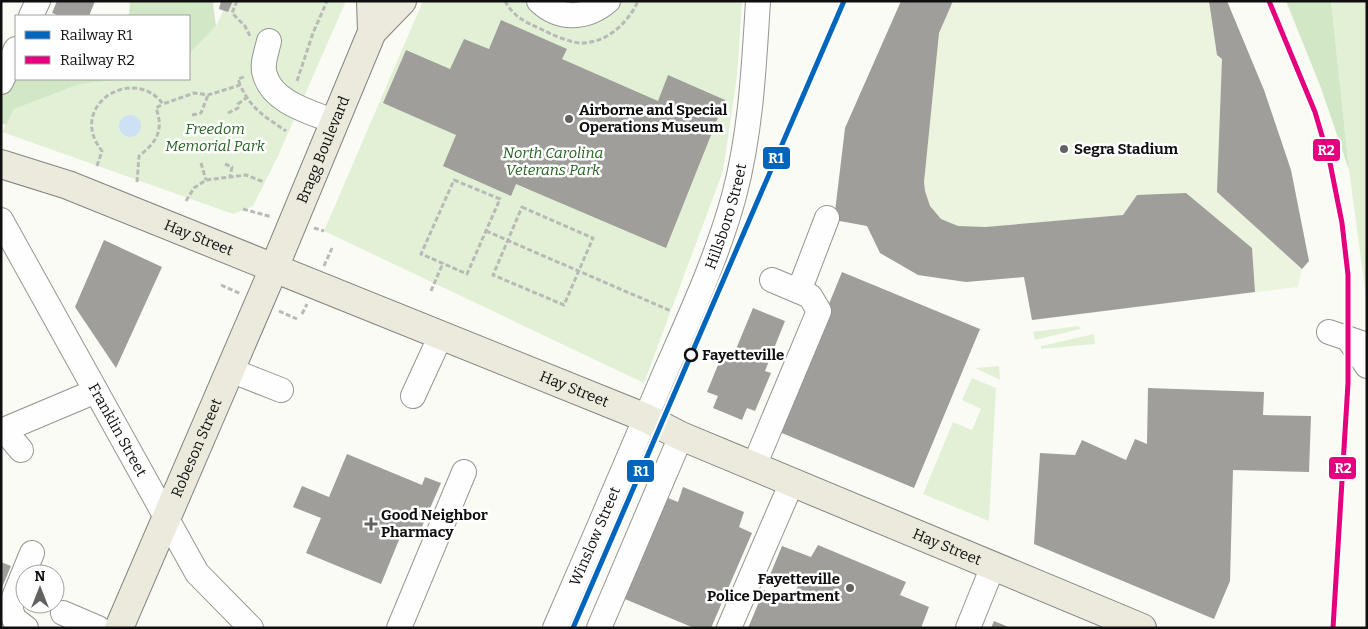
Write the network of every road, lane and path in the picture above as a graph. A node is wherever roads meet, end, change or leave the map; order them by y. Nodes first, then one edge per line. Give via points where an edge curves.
1 (38, 1) edge
2 (237, 1) edge
3 (328, 1) edge
4 (371, 1) edge
5 (402, 1) edge
6 (505, 1) edge
7 (539, 1) edge
8 (608, 1) edge
9 (758, 1) edge
10 (31, 15) edge
11 (534, 26) dead end
12 (372, 32) junction
13 (261, 41) joint
14 (15, 51) edge
15 (251, 73) dead end
16 (297, 81) dead end
17 (1, 82) edge
18 (240, 85) junction
19 (208, 96) junction
20 (246, 98) junction
21 (163, 104) junction
22 (228, 113) dead end
23 (192, 115) dead end
24 (335, 122) junction
25 (286, 131) dead end
26 (201, 163) dead end
27 (1, 164) edge
28 (225, 164) dead end
29 (97, 166) dead end
30 (230, 176) junction
31 (206, 180) junction
32 (137, 182) dead end
33 (264, 182) dead end
34 (186, 201) dead end
35 (827, 218) dead end
36 (1, 220) edge
37 (486, 231) junction
38 (508, 240) junction
39 (443, 263) junction
40 (274, 268) junction
41 (579, 271) junction
42 (772, 280) dead end
43 (431, 291) dead end
44 (798, 291) junction
45 (674, 312) dead end
46 (441, 335) junction
47 (1348, 339) edge
48 (1367, 366) edge
49 (230, 370) junction
50 (280, 390) dead end
51 (96, 391) junction
52 (413, 396) dead end
53 (646, 418) junction
54 (2, 431) edge
55 (681, 436) junction
56 (21, 450) dead end
57 (754, 466) junction
58 (464, 472) dead end
59 (792, 482) junction
60 (165, 517) junction
61 (32, 553) dead end
62 (993, 566) junction
63 (65, 614) edge
64 (26, 628) edge
65 (98, 628) edge
66 (119, 628) edge
67 (251, 628) edge
68 (399, 628) edge
69 (555, 628) edge
70 (599, 628) edge
71 (729, 628) edge
72 (968, 628) edge
73 (1142, 628) edge

1 - 10 street
2 - 13 path via 232,13
3 - 16 path
4 - 12 main road, Bragg Boulevard
5 - 12 main road, Bragg Boulevard
6 - 11 path via 511,12
7 - 8 street via 553,12 573,16 593,12
9 - 53 street, Hillsboro Street via 750,109 734,195 714,258
12 - 24 main road, Bragg Boulevard
13 - 24 street via 265,76 275,93
14 - 17 street
15 - 18 path via 238,79
18 - 19 path
18 - 20 path
19 - 21 path via 194,93
19 - 23 path via 201,113
20 - 22 path via 238,108
20 - 25 path via 258,113
21 - 29 path via 144,90 129,88 114,91 100,101 92,115 91,129 102,151
21 - 32 path via 156,108 160,120 158,135 139,156
24 - 40 main road, Bragg Boulevard
26 - 31 path
27 - 40 main road, Hay Street via 68,185
28 - 30 path via 232,167
30 - 31 path
30 - 33 path via 246,175
31 - 34 path via 194,188
35 - 44 street
36 - 51 street, Franklin Street
37 - 38 path
37 - 39 path via 467,274
37 - 39 path via 500,199 454,180 421,254
38 - 41 path
38 - 41 path via 522,207 593,238
38 - 41 path via 493,275 564,305
39 - 43 path
40 - 46 main road, Hay Street
40 - 49 main road, Robeson Street
41 - 45 path
42 - 44 street
44 - 57 street via 810,296 818,311
46 - 52 street
46 - 53 main road, Hay Street
47 - 48 street
49 - 50 street
49 - 60 main road, Robeson Street
51 - 54 street
51 - 60 street, Franklin Street
53 - 55 main road, Hay Street
53 - 69 street, Winslow Street
54 - 56 street
55 - 57 main road, Hay Street
55 - 70 street
57 - 59 main road, Hay Street
58 - 68 street
59 - 62 main road, Hay Street
59 - 71 street
60 - 66 main road, Robeson Street
60 - 67 street, Franklin Street via 197,573
61 - 64 street via 10,606 14,618
62 - 72 street
62 - 73 main road, Hay Street
63 - 65 street

